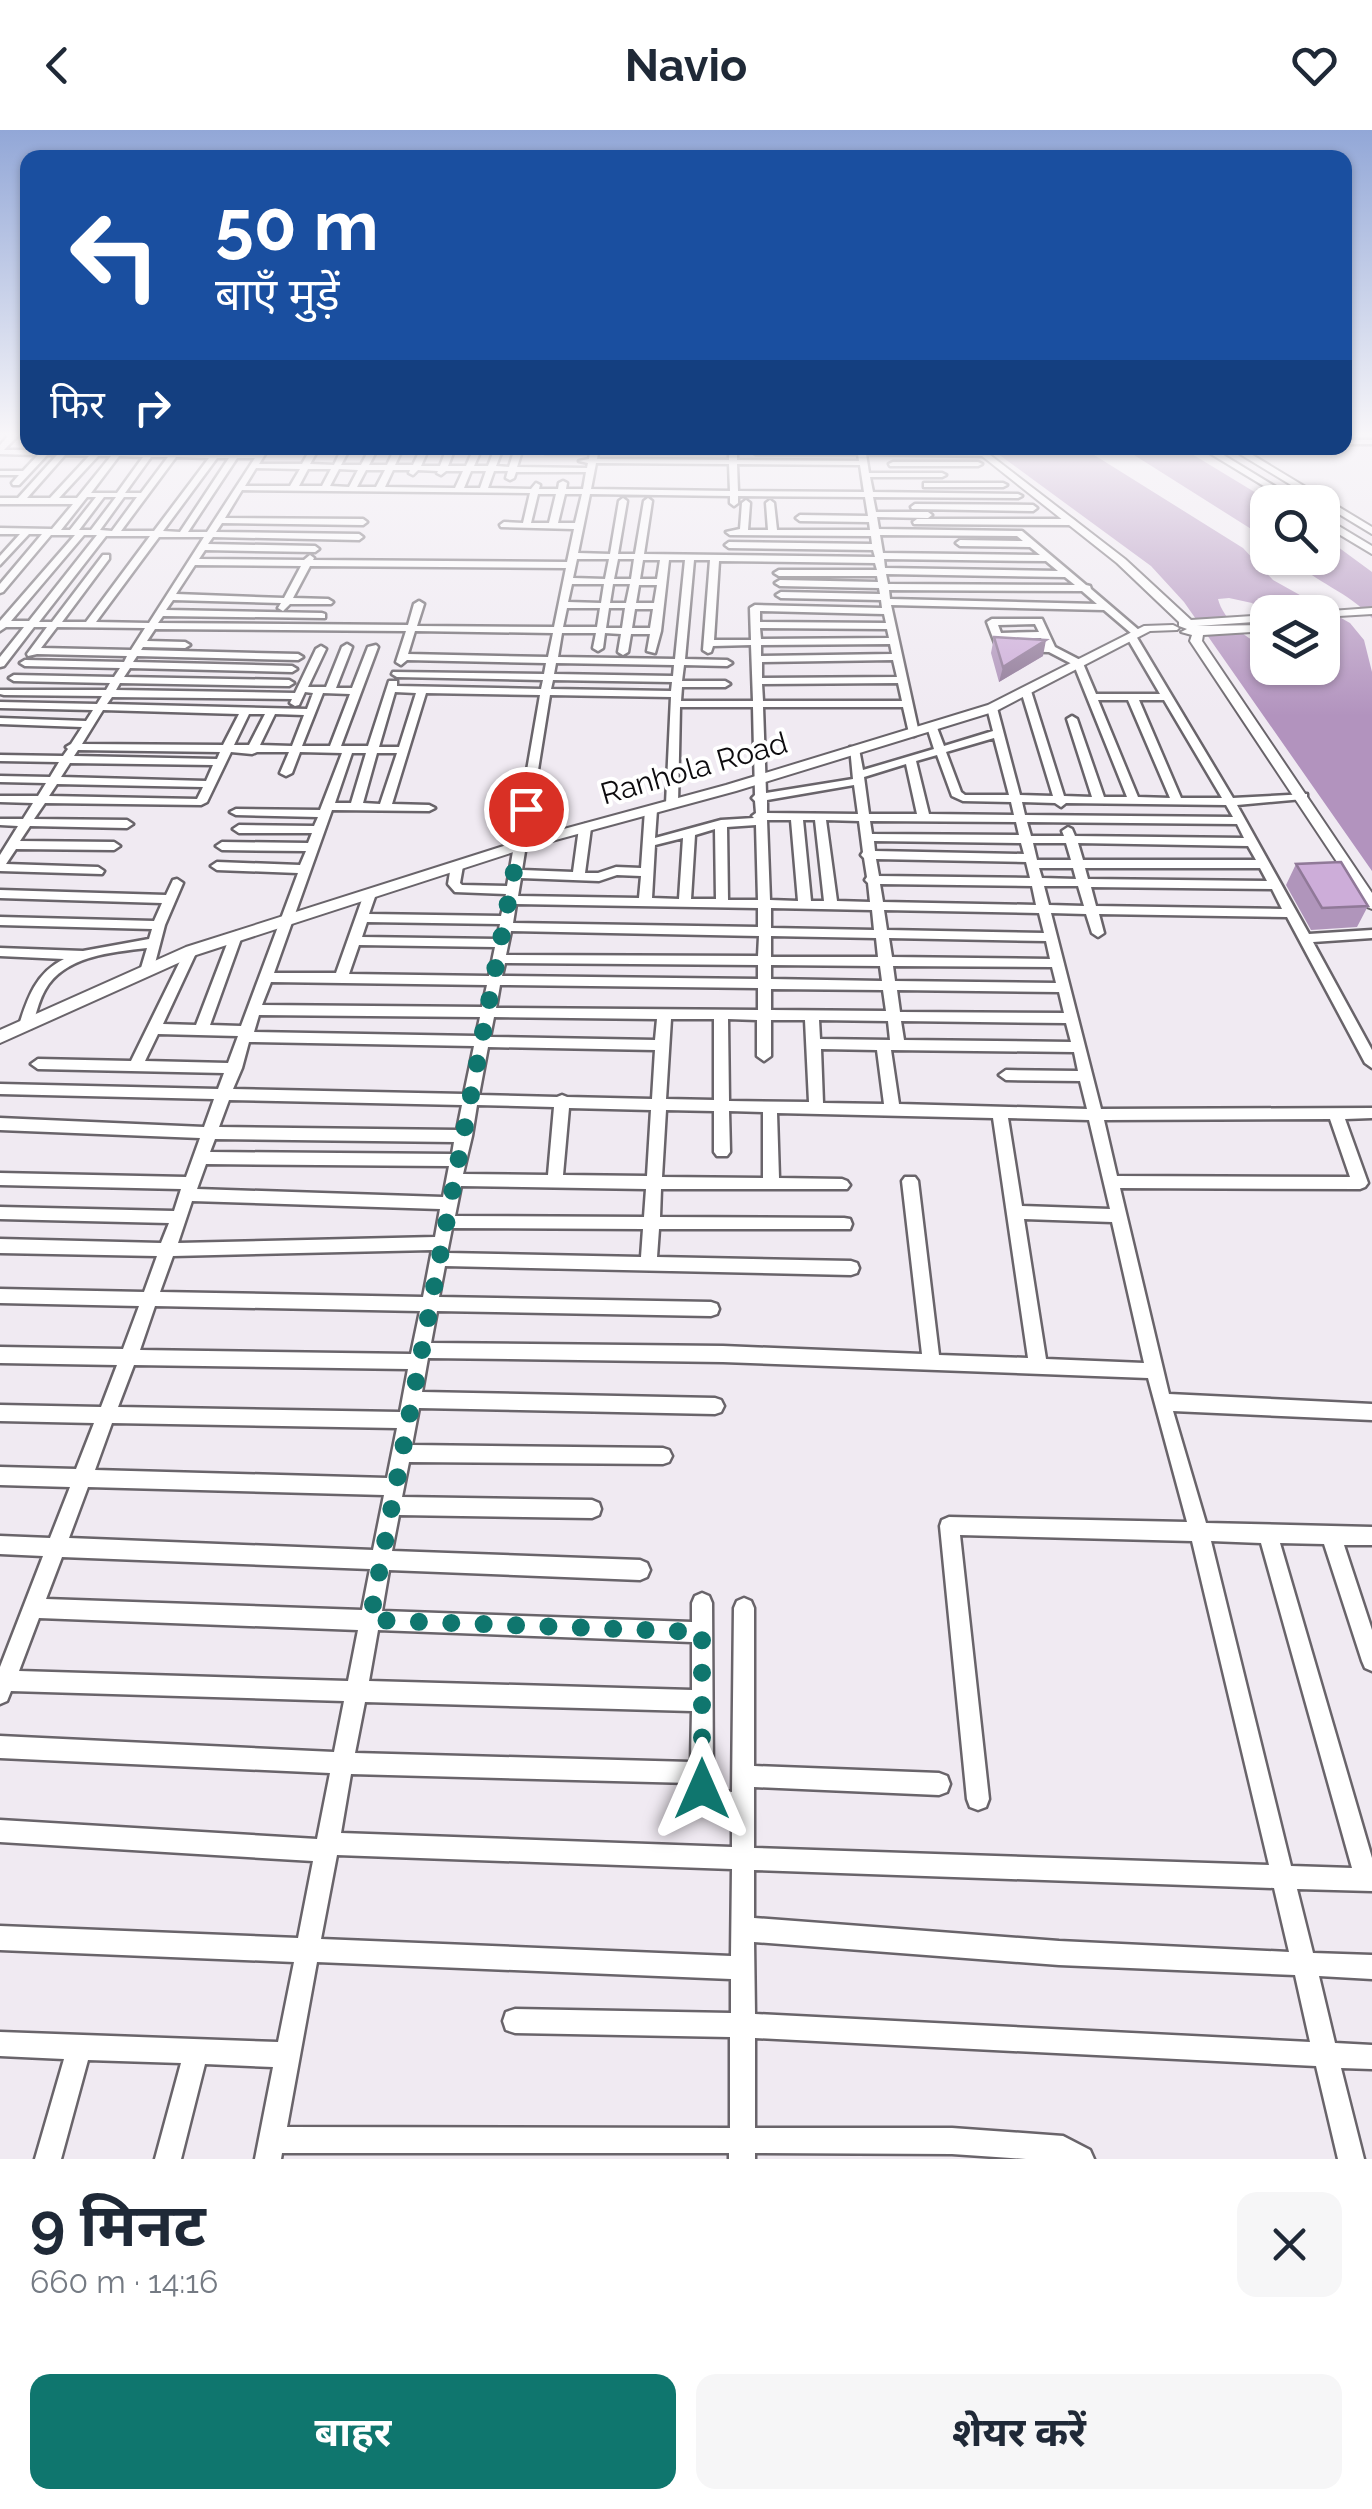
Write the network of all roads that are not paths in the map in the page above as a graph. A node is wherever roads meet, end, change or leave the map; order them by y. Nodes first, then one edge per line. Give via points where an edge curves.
1 (579, 526) edge
2 (56, 527) edge
3 (80, 527) edge
4 (107, 527) edge
5 (110, 527) edge
6 (159, 527) edge
7 (187, 527) edge
8 (216, 527) edge
9 (619, 527) edge
10 (643, 527) edge
11 (744, 527) edge
12 (772, 527) edge
13 (801, 527) edge
14 (850, 527) edge
15 (859, 527) edge
16 (863, 527) edge
17 (867, 527) edge
18 (867, 527) edge
19 (881, 527) edge
20 (884, 527) edge
21 (887, 527) edge
22 (893, 527) edge
23 (905, 527) edge
24 (923, 527) edge
25 (969, 527) edge
26 (1078, 527) edge
27 (0, 531) edge
28 (875, 531) junction
29 (1340, 531) edge
30 (26, 532) junction
31 (51, 532) junction
32 (730, 532) dead end
33 (744, 532) junction
34 (773, 532) junction
35 (802, 532) junction
36 (76, 533) junction
37 (104, 533) junction
38 (154, 534) junction
39 (182, 534) junction
40 (210, 535) junction
41 (321, 536) junction
42 (358, 537) dead end
43 (729, 545) dead end
44 (201, 547) junction
45 (314, 549) junction
46 (1372, 551) edge
47 (106, 557) dead end
48 (615, 557) junction
49 (638, 557) junction
50 (665, 557) junction
51 (690, 557) junction
52 (715, 557) junction
53 (1050, 558) junction
54 (572, 561) junction
55 (0, 562) edge
56 (191, 562) junction
57 (306, 563) junction
58 (1070, 574) junction
59 (569, 581) junction
60 (612, 582) junction
61 (634, 582) junction
62 (661, 582) junction
63 (1087, 588) junction
64 (0, 590) edge
65 (168, 597) junction
66 (286, 600) junction
67 (328, 602) dead end
68 (419, 604) dead end
69 (564, 605) junction
70 (608, 606) junction
71 (630, 606) junction
72 (658, 606) junction
73 (1109, 607) junction
74 (158, 612) junction
75 (1372, 612) edge
76 (1340, 613) edge
77 (280, 616) junction
78 (322, 616) dead end
79 (1250, 621) edge
80 (1372, 622) edge
81 (30, 624) junction
82 (754, 624) junction
83 (1340, 624) edge
84 (1, 625) edge
85 (53, 625) junction
86 (90, 625) junction
87 (150, 626) junction
88 (891, 626) junction
89 (273, 628) junction
90 (1200, 628) junction
91 (1250, 628) edge
92 (410, 631) junction
93 (656, 631) junction
94 (558, 632) junction
95 (601, 632) junction
96 (626, 632) junction
97 (1134, 634) junction
98 (894, 641) junction
99 (754, 643) junction
100 (346, 647) dead end
101 (373, 647) dead end
102 (321, 648) dead end
103 (598, 648) dead end
104 (135, 649) junction
105 (1051, 649) junction
106 (34, 651) junction
107 (652, 651) dead end
108 (301, 652) dead end
109 (623, 652) dead end
110 (402, 657) junction
111 (898, 657) junction
112 (754, 659) junction
113 (552, 660) junction
114 (679, 662) junction
115 (728, 662) dead end
116 (25, 663) junction
117 (1078, 663) junction
118 (0, 664) edge
119 (124, 666) junction
120 (292, 669) dead end
121 (396, 674) junction
122 (548, 677) junction
123 (14, 678) junction
124 (116, 679) junction
125 (903, 680) junction
126 (756, 681) junction
127 (289, 682) dead end
128 (725, 684) dead end
129 (390, 689) junction
130 (325, 690) junction
131 (422, 690) junction
132 (676, 690) junction
133 (355, 691) junction
134 (1026, 691) junction
135 (546, 692) junction
136 (299, 693) junction
137 (106, 694) junction
138 (1094, 697) junction
139 (1132, 697) junction
140 (1168, 697) junction
141 (1, 698) edge
142 (908, 704) junction
143 (756, 706) junction
144 (97, 707) junction
145 (992, 708) junction
146 (246, 710) junction
147 (272, 710) junction
148 (291, 711) junction
149 (310, 712) junction
150 (1072, 720) dead end
151 (0, 721) edge
152 (87, 724) junction
153 (932, 728) junction
154 (914, 733) junction
155 (999, 733) junction
156 (72, 747) junction
157 (942, 748) junction
158 (854, 749) junction
159 (252, 750) junction
160 (295, 750) junction
161 (334, 750) junction
162 (348, 750) junction
163 (373, 750) junction
164 (403, 750) junction
165 (223, 756) junction
166 (0, 758) edge
167 (910, 758) junction
168 (64, 760) junction
169 (286, 772) dead end
170 (858, 778) junction
171 (0, 779) edge
172 (758, 779) junction
173 (53, 780) junction
174 (210, 784) junction
175 (1303, 796) junction
176 (41, 798) junction
177 (758, 798) junction
178 (0, 799) edge
179 (1017, 799) junction
180 (1060, 800) junction
181 (1100, 800) junction
182 (1134, 800) junction
183 (1178, 801) junction
184 (1229, 802) junction
185 (672, 804) junction
186 (356, 806) junction
187 (385, 807) junction
188 (430, 808) dead end
189 (326, 810) junction
190 (651, 810) junction
191 (236, 812) dead end
192 (797, 817) junction
193 (820, 817) junction
194 (759, 818) junction
195 (863, 818) junction
196 (924, 818) junction
197 (1022, 820) junction
198 (1064, 820) junction
199 (0, 822) edge
200 (26, 822) junction
201 (1242, 822) junction
202 (127, 824) dead end
203 (721, 824) junction
204 (585, 828) junction
205 (239, 829) dead end
206 (319, 830) junction
207 (689, 832) junction
208 (866, 837) junction
209 (1026, 839) junction
210 (1071, 840) junction
211 (1252, 842) junction
212 (650, 843) junction
213 (520, 845) junction
214 (114, 846) dead end
215 (222, 846) dead end
216 (7, 847) edge
217 (312, 847) junction
218 (867, 855) junction
219 (1032, 861) junction
220 (1078, 863) junction
221 (1262, 864) junction
222 (0, 866) edge
223 (217, 866) dead end
224 (457, 866) junction
225 (304, 868) junction
226 (98, 870) dead end
227 (647, 872) junction
228 (578, 877) junction
229 (871, 880) junction
230 (1038, 883) junction
231 (1084, 883) junction
232 (177, 884) dead end
233 (1275, 885) junction
234 (513, 888) junction
235 (0, 894) edge
236 (370, 894) junction
237 (170, 899) junction
238 (645, 903) junction
239 (686, 903) junction
240 (722, 904) junction
241 (1372, 904) edge
242 (764, 905) junction
243 (805, 905) junction
244 (831, 905) junction
245 (874, 906) junction
246 (1045, 910) junction
247 (1092, 910) junction
248 (1290, 913) junction
249 (362, 918) junction
250 (0, 921) edge
251 (286, 921) junction
252 (506, 923) junction
253 (159, 925) junction
254 (765, 932) junction
255 (878, 933) junction
256 (1098, 933) dead end
257 (1372, 934) edge
258 (236, 936) junction
259 (1052, 937) junction
260 (1304, 939) junction
261 (353, 942) junction
262 (154, 943) junction
263 (191, 950) junction
264 (499, 951) junction
265 (0, 952) edge
266 (85, 955) junction
267 (766, 961) junction
268 (885, 963) junction
269 (1059, 963) junction
270 (148, 968) junction
271 (267, 977) junction
272 (341, 979) junction
273 (493, 981) junction
274 (764, 982) junction
275 (888, 984) junction
276 (1064, 988) junction
277 (255, 1010) junction
278 (487, 1010) junction
279 (664, 1012) junction
280 (721, 1013) junction
281 (764, 1013) junction
282 (812, 1014) junction
283 (893, 1015) junction
284 (1072, 1018) junction
285 (26, 1025) junction
286 (154, 1029) junction
287 (201, 1030) junction
288 (246, 1034) junction
289 (0, 1036) edge
290 (482, 1041) junction
291 (814, 1044) junction
292 (662, 1045) junction
293 (891, 1046) junction
294 (1080, 1047) junction
295 (764, 1056) dead end
296 (1372, 1063) edge
297 (38, 1064) dead end
298 (136, 1066) junction
299 (235, 1068) junction
300 (1006, 1074) dead end
301 (1086, 1076) junction
302 (0, 1089) edge
303 (224, 1097) junction
304 (472, 1098) junction
305 (562, 1100) junction
306 (659, 1103) junction
307 (722, 1104) junction
308 (770, 1106) junction
309 (816, 1107) junction
310 (892, 1109) junction
311 (1000, 1112) junction
312 (1096, 1113) junction
313 (1368, 1113) edge
314 (1336, 1114) junction
315 (0, 1124) edge
316 (1372, 1129) edge
317 (210, 1133) junction
318 (465, 1136) junction
319 (722, 1152) dead end
320 (201, 1158) junction
321 (460, 1160) junction
322 (0, 1179) edge
323 (456, 1180) junction
324 (910, 1181) dead end
325 (555, 1182) junction
326 (1112, 1182) junction
327 (654, 1183) junction
328 (1366, 1183) edge
329 (772, 1184) junction
330 (842, 1185) dead end
331 (190, 1189) junction
332 (451, 1203) junction
333 (1015, 1212) junction
334 (0, 1213) edge
335 (179, 1216) junction
336 (1120, 1216) junction
337 (448, 1222) junction
338 (844, 1224) dead end
339 (651, 1226) junction
340 (0, 1246) edge
341 (165, 1250) junction
342 (440, 1251) junction
343 (649, 1264) junction
344 (851, 1268) dead end
345 (0, 1296) edge
346 (150, 1297) junction
347 (430, 1305) junction
348 (711, 1309) dead end
349 (0, 1355) edge
350 (420, 1356) junction
351 (128, 1358) junction
352 (931, 1362) junction
353 (1038, 1366) junction
354 (1156, 1371) junction
355 (412, 1400) junction
356 (1162, 1402) junction
357 (715, 1406) dead end
358 (1372, 1412) edge
359 (0, 1413) edge
360 (105, 1416) junction
361 (408, 1420) junction
362 (402, 1452) junction
363 (664, 1456) dead end
364 (0, 1476) edge
365 (82, 1478) junction
366 (393, 1497) junction
367 (592, 1509) dead end
368 (1198, 1532) junction
369 (1268, 1534) junction
370 (1331, 1535) junction
371 (1372, 1536) edge
372 (0, 1545) edge
373 (55, 1548) junction
374 (381, 1562) junction
375 (640, 1570) dead end
376 (702, 1603) dead end
377 (31, 1608) junction
378 (744, 1608) dead end
379 (370, 1620) junction
380 (702, 1632) junction
381 (1372, 1661) edge
382 (2, 1687) edge
383 (357, 1691) junction
384 (702, 1701) junction
385 (0, 1747) edge
386 (343, 1763) junction
387 (702, 1772) junction
388 (744, 1776) junction
389 (939, 1784) dead end
390 (978, 1799) dead end
391 (744, 1803) junction
392 (0, 1831) edge
393 (327, 1848) junction
394 (743, 1858) junction
395 (1282, 1877) junction
396 (1370, 1880) edge
397 (742, 1929) junction
398 (0, 1938) edge
399 (307, 1951) junction
400 (1305, 1963) junction
401 (1372, 1967) edge
402 (742, 1968) junction
403 (514, 2020) dead end
404 (744, 2025) junction
405 (0, 2044) edge
406 (79, 2047) junction
407 (196, 2051) junction
408 (1325, 2054) junction
409 (288, 2055) junction
410 (1372, 2057) edge
411 (270, 2149) edge
412 (742, 2151) edge
413 (48, 2159) edge
414 (168, 2159) edge
415 (1080, 2159) edge
416 (1350, 2159) edge

1 - 54 street
2 - 31 street
3 - 36 street
4 - 37 street
5 - 37 street
6 - 38 street
7 - 39 street
8 - 40 street
9 - 48 street
10 - 49 street
11 - 33 street
12 - 34 street
13 - 35 street
14 - 28 street
15 - 28 street
16 - 28 street
17 - 28 street
18 - 28 street
19 - 28 street
20 - 28 street
21 - 28 street
22 - 28 street
23 - 28 street
24 - 28 street
25 - 28 street
26 - 90 street via 1180,621
27 - 30 street
28 - 28 street via 780,584
28 - 35 street
28 - 43 street
28 - 52 street
28 - 53 street
28 - 53 street via 1018,533
28 - 58 street
28 - 63 street
28 - 73 street
28 - 82 street via 755,608
28 - 88 street
29 - 46 street
30 - 31 street
30 - 55 street
31 - 36 street
31 - 64 street
32 - 33 street
33 - 34 street
34 - 35 street
36 - 37 street
36 - 84 street
37 - 38 street
37 - 81 street
38 - 39 street
38 - 86 street
39 - 40 street
40 - 41 street
40 - 44 street
41 - 42 street
41 - 45 street
44 - 45 street
44 - 56 street
45 - 57 street
47 - 85 street
48 - 49 street
48 - 54 street
48 - 60 street
49 - 50 street
49 - 61 street
50 - 51 street
50 - 62 street
51 - 52 street
51 - 114 street
52 - 99 street via 708,646
53 - 58 street
54 - 57 street
54 - 59 street
56 - 57 street
56 - 65 street
57 - 66 street
58 - 63 street
59 - 60 street
59 - 69 street
60 - 61 street
60 - 70 street
61 - 62 street
61 - 71 street
62 - 72 street
63 - 73 street
65 - 66 street
65 - 74 street
66 - 67 street
66 - 77 street
68 - 92 street
69 - 70 street
69 - 94 street
70 - 71 street
70 - 95 street
71 - 72 street
71 - 96 street
72 - 93 street
73 - 97 street
74 - 77 street
74 - 87 street
75 - 76 street
77 - 78 street
77 - 89 street
79 - 90 street, Ranhola Road
80 - 83 street
81 - 84 street
81 - 85 street
81 - 118 street
82 - 88 street
82 - 99 street
85 - 86 street
85 - 106 street
86 - 87 street
87 - 89 street
87 - 104 street
88 - 98 street
89 - 92 street
90 - 91 street, Ranhola Road
90 - 97 street, Ranhola Road via 1153,627
90 - 175 street via 1196,641
92 - 94 street
92 - 110 street
93 - 96 street
93 - 107 street
94 - 95 street
94 - 113 street
95 - 96 street
95 - 103 street
96 - 109 street
97 - 117 street, Ranhola Road
97 - 140 street
98 - 99 street
98 - 111 street
99 - 112 street
100 - 130 street
101 - 133 street
102 - 136 street
104 - 106 street
104 - 108 street
104 - 119 street
105 - 105 street via 1004,650 992,622 1039,621
105 - 117 street
106 - 116 street
110 - 113 street
110 - 121 street
111 - 112 street
111 - 125 street
112 - 126 street
113 - 114 street
113 - 122 street
114 - 115 street
114 - 132 street
116 - 119 street
116 - 123 street
117 - 134 street, Ranhola Road
117 - 138 street
119 - 120 street
119 - 124 street
121 - 122 street
121 - 129 street
122 - 132 street
122 - 135 street
123 - 124 street
123 - 141 street
124 - 127 street
124 - 137 street
125 - 126 street
125 - 142 street
126 - 143 street
128 - 132 street
129 - 131 street
129 - 163 street
130 - 133 street
130 - 136 street
130 - 149 street
131 - 135 street
131 - 164 street
132 - 135 street
132 - 143 street
132 - 185 street
133 - 161 street
134 - 145 street, Ranhola Road
134 - 180 street
135 - 213 street
136 - 137 street
136 - 148 street
137 - 141 street
137 - 144 street
138 - 139 street
138 - 182 street
139 - 140 street
139 - 183 street
140 - 184 street
141 - 144 street
142 - 143 street
142 - 154 street
143 - 172 street
144 - 146 street
144 - 152 street
145 - 153 street, Ranhola Road
145 - 155 street
146 - 147 street
146 - 165 street
147 - 148 street
147 - 159 street
148 - 149 street
149 - 160 street
150 - 181 street
151 - 152 street
152 - 156 street
153 - 154 street, Ranhola Road
153 - 157 street
154 - 158 street, Ranhola Road
155 - 157 street
155 - 179 street
156 - 165 street
156 - 168 street
157 - 167 street
157 - 179 street via 958,797
158 - 170 street
158 - 172 street, Ranhola Road
159 - 160 street
159 - 165 street
160 - 161 street
160 - 169 street
161 - 162 street
162 - 163 street
162 - 189 street
163 - 164 street
163 - 186 street
164 - 187 street
165 - 168 street
165 - 174 street
166 - 168 street
167 - 170 street
167 - 196 street
168 - 173 street
170 - 177 street
170 - 195 street
171 - 173 street
172 - 177 street
172 - 185 street, Ranhola Road
173 - 174 street
173 - 176 street
174 - 176 street via 201,802
175 - 184 street
175 - 241 street
176 - 178 street
176 - 200 street
177 - 194 street
179 - 180 street
179 - 197 street
180 - 181 street
180 - 198 street
181 - 182 street
182 - 183 street
183 - 184 street
184 - 201 street
185 - 190 street, Ranhola Road
186 - 187 street
186 - 189 street
187 - 188 street
189 - 191 street
189 - 206 street
190 - 204 street, Ranhola Road
190 - 212 street
192 - 193 street
192 - 194 street
192 - 243 street
193 - 195 street
193 - 244 street
194 - 203 street
194 - 242 street
195 - 196 street
195 - 208 street
196 - 197 street
197 - 198 street
197 - 209 street
198 - 201 street
198 - 210 street
199 - 200 street
200 - 202 street
200 - 216 street
201 - 211 street
203 - 207 street
203 - 240 street
204 - 213 street, Ranhola Road
204 - 228 street
205 - 206 street
206 - 217 street
207 - 212 street
207 - 239 street
208 - 209 street
208 - 218 street
209 - 210 street
209 - 219 street
210 - 211 street
210 - 220 street
211 - 221 street
212 - 227 street
213 - 224 street, Ranhola Road
213 - 234 street
214 - 216 street
215 - 217 street
216 - 222 street
217 - 225 street
218 - 219 street
218 - 229 street
219 - 220 street
219 - 230 street
220 - 221 street
220 - 231 street
221 - 233 street
222 - 226 street
223 - 225 street
224 - 234 street via 455,887
224 - 236 street, Ranhola Road
225 - 251 street
227 - 228 street
227 - 238 street
228 - 234 street
229 - 230 street
229 - 245 street
230 - 231 street
230 - 246 street
231 - 233 street
231 - 247 street
232 - 237 street
233 - 248 street
234 - 238 street
234 - 252 street
235 - 237 street
236 - 249 street
236 - 251 street, Ranhola Road
237 - 253 street
238 - 239 street
239 - 240 street
240 - 242 street
242 - 243 street
242 - 254 street
243 - 244 street
244 - 245 street
245 - 246 street
245 - 255 street
246 - 247 street
246 - 259 street
247 - 248 street
247 - 256 street
248 - 260 street
249 - 252 street
249 - 261 street
250 - 253 street
251 - 258 street, Ranhola Road
251 - 271 street
252 - 254 street
252 - 264 street
253 - 262 street
254 - 255 street
254 - 267 street
255 - 259 street
255 - 268 street
257 - 260 street
258 - 263 street, Ranhola Road
258 - 287 street
259 - 269 street
260 - 296 street
261 - 264 street
261 - 272 street
262 - 266 street
262 - 270 street
263 - 270 street, Ranhola Road
263 - 286 street
264 - 267 street
264 - 273 street
265 - 266 street
266 - 285 street via 41,984
267 - 268 street
267 - 274 street
268 - 269 street
268 - 275 street
269 - 276 street
270 - 285 street, Ranhola Road
271 - 272 street
271 - 277 street
272 - 273 street
273 - 274 street
273 - 278 street
274 - 275 street
274 - 281 street
275 - 276 street
275 - 283 street
276 - 284 street
277 - 278 street
277 - 288 street
278 - 279 street
278 - 290 street
279 - 280 street
279 - 292 street
280 - 281 street
280 - 307 street
281 - 282 street
281 - 295 street
282 - 283 street
282 - 291 street
283 - 284 street
283 - 293 street
284 - 294 street
285 - 289 street, Ranhola Road
286 - 287 street
286 - 298 street
287 - 288 street
288 - 290 street
288 - 299 street
290 - 292 street
290 - 304 street
291 - 293 street
291 - 309 street
292 - 306 street
293 - 294 street
293 - 310 street
294 - 301 street
297 - 298 street
298 - 299 street
299 - 303 street
300 - 301 street
301 - 312 street
302 - 303 street
303 - 304 street
303 - 317 street
304 - 305 street
304 - 318 street
305 - 306 street
305 - 325 street
306 - 307 street
306 - 327 street
307 - 308 street
307 - 319 street
308 - 309 street
308 - 329 street
309 - 310 street
310 - 311 street
311 - 312 street
311 - 333 street
312 - 314 street
312 - 326 street
313 - 314 street
313 - 316 street
314 - 328 street
315 - 317 street
317 - 318 street
317 - 320 street
318 - 321 street
320 - 321 street
320 - 331 street
321 - 323 street
322 - 331 street
323 - 325 street
323 - 332 street
324 - 352 street
325 - 327 street
326 - 328 street
326 - 336 street
327 - 329 street
327 - 339 street
329 - 330 street
331 - 332 street
331 - 335 street
332 - 337 street
333 - 336 street
333 - 353 street
334 - 335 street
335 - 341 street
336 - 354 street
337 - 339 street
337 - 342 street
338 - 339 street
339 - 343 street
340 - 341 street
341 - 342 street
341 - 346 street
342 - 343 street
342 - 347 street
343 - 344 street
345 - 346 street
346 - 347 street
346 - 351 street
347 - 348 street
347 - 350 street
349 - 351 street
350 - 351 street
350 - 352 street via 723,1354
350 - 355 street
351 - 360 street
352 - 353 street
353 - 354 street
354 - 356 street
355 - 357 street
355 - 361 street
356 - 358 street
356 - 368 street
359 - 360 street
360 - 361 street
360 - 365 street
361 - 362 street
362 - 363 street
362 - 366 street
364 - 365 street
365 - 366 street
365 - 373 street
366 - 367 street
366 - 374 street
368 - 369 street
368 - 390 street via 950,1526
368 - 395 street
369 - 370 street
369 - 396 street
370 - 371 street
370 - 381 street
372 - 373 street
373 - 374 street
373 - 377 street
374 - 375 street
374 - 379 street
376 - 380 street
377 - 379 street
377 - 382 street
378 - 388 street
379 - 380 street
379 - 383 street
380 - 384 street
382 - 383 street via 144,1682
383 - 384 street
383 - 386 street
384 - 387 street
385 - 386 street
386 - 387 street
386 - 393 street
387 - 391 street via 707,1798
388 - 389 street
388 - 391 street
391 - 394 street
392 - 393 street
393 - 394 street
393 - 399 street
394 - 395 street
394 - 397 street
395 - 396 street
395 - 400 street
397 - 400 street via 1058,1954
397 - 402 street
398 - 399 street
399 - 402 street
399 - 409 street
400 - 401 street
400 - 408 street
402 - 404 street
403 - 404 street
404 - 408 street
404 - 412 street
405 - 406 street
406 - 407 street
406 - 413 street
407 - 409 street
407 - 414 street
408 - 410 street
408 - 416 street
409 - 411 street
411 - 412 street
412 - 415 street via 1019,2144 1063,2149

